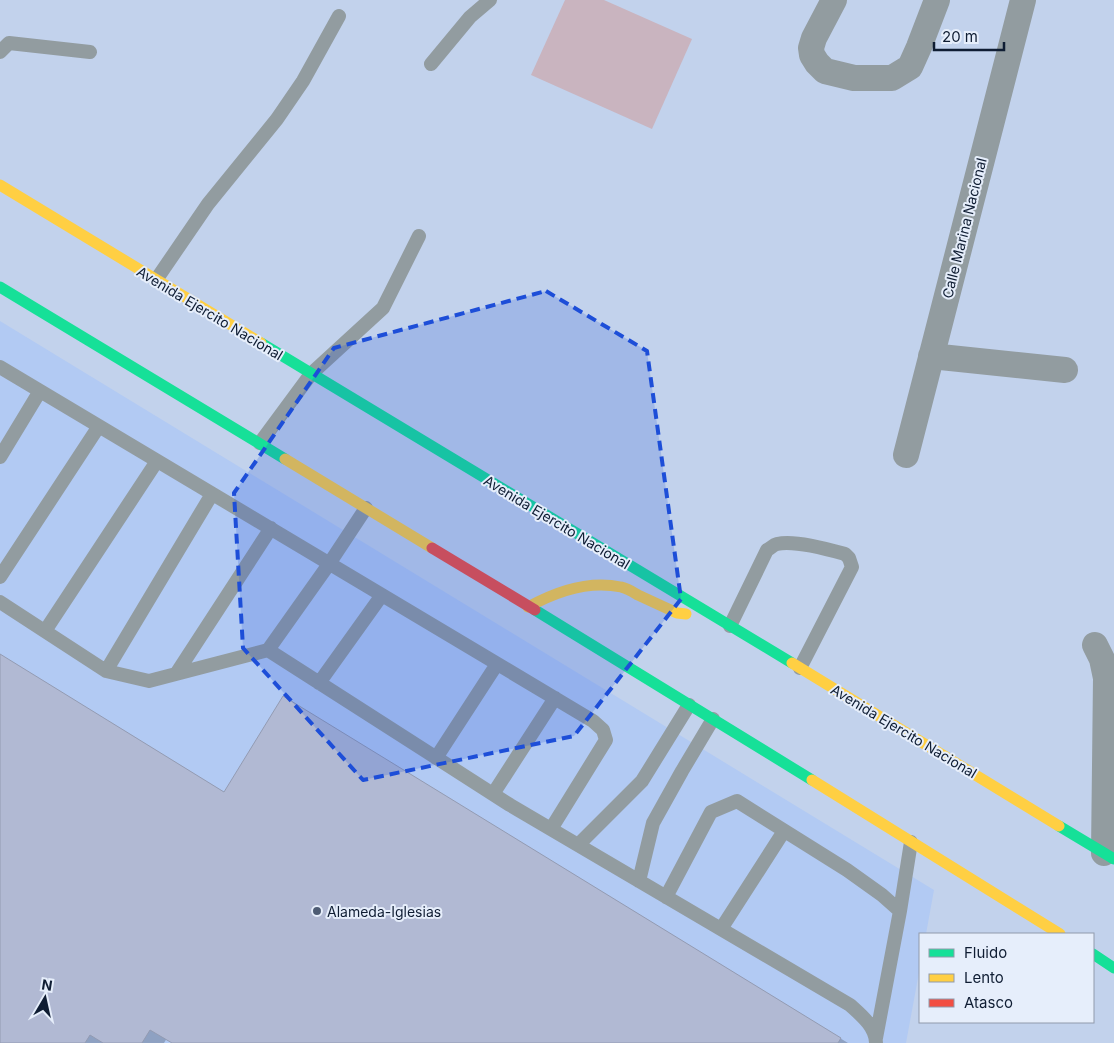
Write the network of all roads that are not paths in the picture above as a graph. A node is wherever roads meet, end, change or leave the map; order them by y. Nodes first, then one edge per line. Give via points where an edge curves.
1 (490, 0) edge
2 (834, 0) edge
3 (937, 0) edge
4 (1023, 0) edge
5 (339, 16) dead end
6 (0, 52) edge
7 (90, 52) dead end
8 (431, 64) dead end
9 (0, 185) edge
10 (419, 236) dead end
11 (156, 280) junction
12 (0, 287) edge
13 (932, 356) junction
14 (0, 367) edge
15 (1065, 370) dead end
16 (311, 374) junction
17 (40, 391) junction
18 (99, 426) junction
19 (260, 444) junction
20 (906, 455) dead end
21 (0, 457) edge
22 (157, 461) junction
23 (212, 494) junction
24 (366, 508) junction
25 (271, 528) junction
26 (329, 564) junction
27 (0, 577) edge
28 (382, 595) junction
29 (0, 602) edge
30 (697, 606) junction
31 (528, 607) junction
32 (730, 626) junction
33 (45, 631) junction
34 (1095, 645) dead end
35 (268, 650) junction
36 (497, 664) junction
37 (800, 668) junction
38 (106, 671) junction
39 (176, 674) junction
40 (319, 683) junction
41 (555, 698) junction
42 (689, 704) junction
43 (713, 719) junction
44 (436, 758) junction
45 (493, 794) junction
46 (551, 829) junction
47 (784, 831) junction
48 (911, 842) junction
49 (578, 845) junction
50 (1109, 856) edge
51 (640, 881) junction
52 (666, 897) junction
53 (900, 911) junction
54 (721, 929) junction
55 (1058, 933) edge
56 (1094, 955) edge
57 (1114, 968) edge
58 (876, 1040) edge

1 - 8 lane via 470,16
2 - 3 street via 811,48 817,63 825,71 854,78 892,78 910,67
4 - 13 street, Calle Marina Nacional
5 - 11 lane via 303,81 277,119 208,204
6 - 7 lane via 9,43
9 - 11 main road, Avenida Ejercito Nacional
10 - 16 lane via 384,308
11 - 16 main road, Avenida Ejercito Nacional
12 - 19 main road
13 - 15 street
13 - 20 street, Calle Marina Nacional
14 - 17 lane
16 - 19 lane
16 - 30 main road, Avenida Ejercito Nacional
17 - 18 lane
17 - 21 lane
18 - 22 lane
18 - 27 lane
19 - 24 main road
22 - 23 lane
22 - 33 lane
23 - 25 lane
23 - 38 lane
24 - 26 lane
24 - 31 main road
25 - 26 lane
25 - 39 lane
26 - 28 lane
26 - 35 lane
28 - 36 lane
28 - 40 lane
29 - 33 lane
30 - 31 main road via 686,614 677,613 621,587 596,585 543,598
30 - 32 main road, Avenida Ejercito Nacional
31 - 42 main road
32 - 37 main road, Avenida Ejercito Nacional
32 - 37 lane via 767,550 787,543 845,554 852,567
33 - 38 lane
34 - 50 street via 1106,678
35 - 39 lane
35 - 40 lane
36 - 41 lane
36 - 44 lane
37 - 50 main road, Avenida Ejercito Nacional
38 - 39 lane via 149,681
40 - 44 lane
41 - 45 lane
41 - 46 lane via 593,720 603,730 606,740
42 - 43 main road
42 - 49 lane via 642,781
43 - 48 main road
43 - 51 lane via 653,822
44 - 45 lane
45 - 46 lane
46 - 49 lane
47 - 52 lane via 736,801 712,812
47 - 53 lane via 861,880
47 - 54 lane
48 - 53 lane
48 - 55 main road
49 - 51 lane
51 - 52 lane
52 - 54 lane
53 - 58 lane
54 - 58 lane via 850,1006 866,1019
56 - 57 main road

